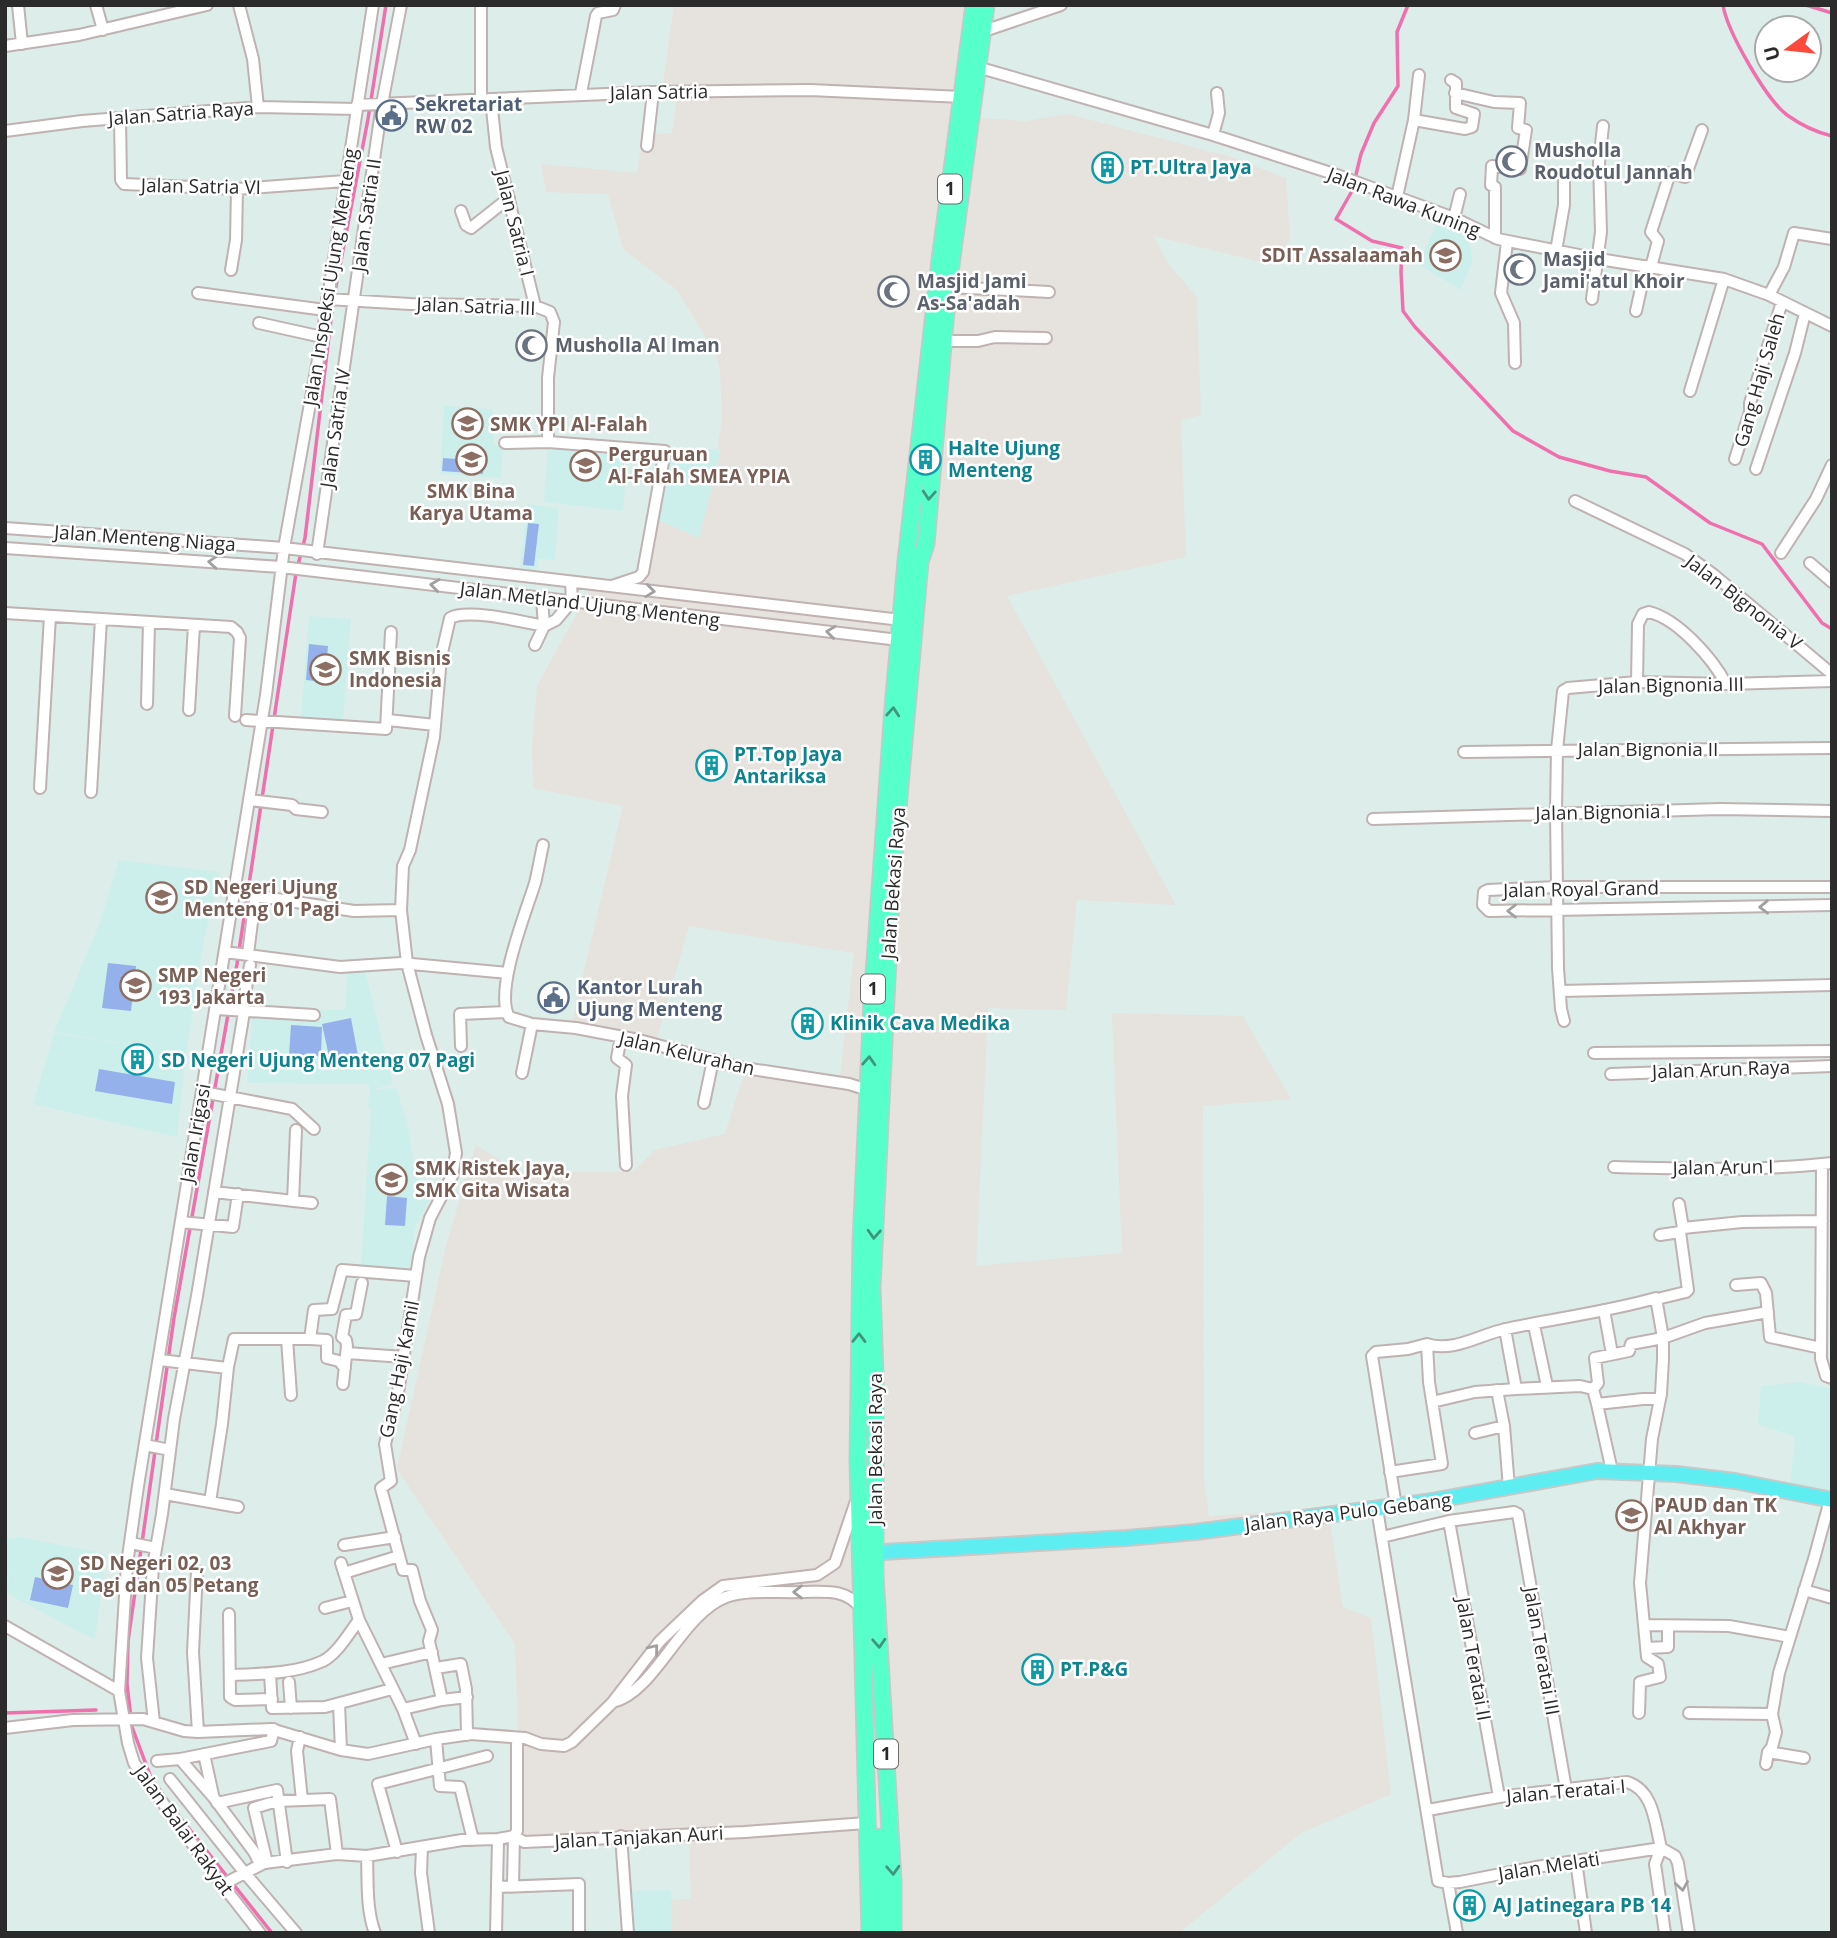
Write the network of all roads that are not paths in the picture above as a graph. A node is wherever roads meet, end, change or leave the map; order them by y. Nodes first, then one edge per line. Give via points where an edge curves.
1 (18, 5) edge
2 (96, 5) edge
3 (239, 5) edge
4 (373, 5) edge
5 (401, 5) edge
6 (481, 5) edge
7 (615, 5) edge
8 (974, 5) edge
9 (986, 5) edge
10 (1061, 5) edge
11 (202, 6) edge
12 (103, 30) junction
13 (981, 32) junction
14 (22, 44) junction
15 (5, 46) edge
16 (977, 67) junction
17 (1419, 75) dead end
18 (1451, 80) dead end
19 (653, 92) junction
20 (581, 93) junction
21 (1217, 93) dead end
22 (1455, 93) junction
23 (962, 97) junction
24 (486, 99) junction
25 (381, 104) junction
26 (358, 106) junction
27 (258, 107) junction
28 (120, 118) junction
29 (1414, 120) junction
30 (1602, 126) dead end
31 (1702, 130) dead end
32 (5, 131) edge
33 (1213, 135) junction
34 (647, 146) dead end
35 (1564, 175) dead end
36 (345, 181) junction
37 (237, 189) junction
38 (1460, 194) dead end
39 (1397, 197) junction
40 (509, 198) junction
41 (461, 211) dead end
42 (1454, 218) junction
43 (1495, 238) junction
44 (1832, 239) edge
45 (1507, 242) junction
46 (1556, 251) junction
47 (1599, 259) junction
48 (1648, 267) junction
49 (231, 270) dead end
50 (1724, 279) junction
51 (948, 288) junction
52 (1049, 292) dead end
53 (198, 293) dead end
54 (1769, 295) junction
55 (1592, 299) dead end
56 (351, 301) junction
57 (1782, 302) junction
58 (329, 303) junction
59 (535, 306) junction
60 (1636, 311) dead end
61 (1805, 313) junction
62 (259, 323) dead end
63 (1832, 326) edge
64 (322, 337) junction
65 (1046, 338) dead end
66 (943, 341) junction
67 (1515, 363) dead end
68 (1690, 391) dead end
69 (548, 442) junction
70 (505, 443) dead end
71 (1735, 459) dead end
72 (1832, 465) edge
73 (1756, 469) dead end
74 (1575, 501) dead end
75 (5, 528) edge
76 (5, 548) edge
77 (286, 549) junction
78 (316, 553) junction
79 (1782, 553) dead end
80 (1810, 563) dead end
81 (283, 567) junction
82 (1832, 582) edge
83 (571, 583) junction
84 (609, 587) junction
85 (542, 598) junction
86 (572, 601) junction
87 (5, 613) edge
88 (50, 616) junction
89 (101, 619) junction
90 (901, 620) junction
91 (149, 622) junction
92 (194, 625) junction
93 (544, 626) junction
94 (391, 632) dead end
95 (899, 640) junction
96 (535, 645) dead end
97 (1832, 674) edge
98 (1832, 681) edge
99 (1637, 682) junction
100 (1726, 684) junction
101 (146, 704) dead end
102 (189, 710) dead end
103 (265, 720) junction
104 (388, 720) junction
105 (435, 725) junction
106 (1832, 748) edge
107 (1557, 750) junction
108 (1464, 752) dead end
109 (895, 773) junction
110 (40, 788) dead end
111 (91, 792) dead end
112 (254, 801) junction
113 (1832, 811) edge
114 (321, 812) dead end
115 (1556, 812) junction
116 (1373, 819) dead end
117 (543, 845) dead end
118 (1557, 887) junction
119 (1832, 887) edge
120 (1832, 905) edge
121 (401, 909) junction
122 (1557, 911) junction
123 (228, 952) junction
124 (248, 958) junction
125 (407, 963) junction
126 (508, 973) junction
127 (1832, 985) edge
128 (1560, 991) junction
129 (219, 1009) junction
130 (242, 1012) junction
131 (506, 1012) junction
132 (314, 1015) dead end
133 (1564, 1021) dead end
134 (532, 1024) junction
135 (621, 1038) junction
136 (460, 1046) dead end
137 (1832, 1051) edge
138 (1594, 1053) dead end
139 (713, 1060) junction
140 (1832, 1066) edge
141 (522, 1073) dead end
142 (1611, 1074) dead end
143 (867, 1090) junction
144 (207, 1092) junction
145 (229, 1096) junction
146 (704, 1102) dead end
147 (314, 1129) dead end
148 (296, 1130) dead end
149 (1827, 1163) edge
150 (625, 1165) dead end
151 (1614, 1167) dead end
152 (214, 1192) junction
153 (238, 1195) junction
154 (293, 1201) junction
155 (312, 1203) dead end
156 (1679, 1204) dead end
157 (1822, 1221) junction
158 (184, 1222) junction
159 (208, 1225) junction
160 (1682, 1230) junction
161 (1660, 1236) dead end
162 (416, 1276) junction
163 (362, 1283) dead end
164 (1736, 1285) dead end
165 (865, 1287) junction
166 (1661, 1298) dead end
167 (1604, 1310) junction
168 (1768, 1312) junction
169 (1534, 1325) junction
170 (1505, 1329) junction
171 (1663, 1338) junction
172 (287, 1339) junction
173 (310, 1339) junction
174 (1427, 1345) junction
175 (1821, 1348) junction
176 (347, 1353) junction
177 (1612, 1354) junction
178 (404, 1357) junction
179 (164, 1361) junction
180 (182, 1362) junction
181 (228, 1368) junction
182 (345, 1368) junction
183 (1832, 1378) edge
184 (343, 1384) dead end
185 (1548, 1386) junction
186 (1516, 1389) junction
187 (1593, 1389) junction
188 (1497, 1390) junction
189 (291, 1395) dead end
190 (1660, 1399) junction
191 (1432, 1402) junction
192 (1597, 1404) junction
193 (1504, 1426) junction
194 (1475, 1433) dead end
195 (148, 1446) junction
196 (168, 1449) junction
197 (1612, 1471) junction
198 (1390, 1472) junction
199 (1650, 1472) junction
200 (1509, 1488) junction
201 (165, 1494) junction
202 (858, 1497) junction
203 (1831, 1500) edge
204 (210, 1502) junction
205 (1396, 1506) junction
206 (238, 1507) dead end
207 (1377, 1509) junction
208 (1449, 1521) junction
209 (394, 1537) junction
210 (1382, 1537) junction
211 (135, 1544) junction
212 (344, 1545) dead end
213 (155, 1548) junction
214 (867, 1553) junction
215 (399, 1556) junction
216 (197, 1571) dead end
217 (1804, 1590) junction
218 (725, 1591) junction
219 (1832, 1598) edge
220 (352, 1601) junction
221 (325, 1608) dead end
222 (861, 1608) junction
223 (229, 1614) dead end
224 (359, 1620) junction
225 (1645, 1625) junction
226 (5, 1626) edge
227 (1668, 1626) junction
228 (1790, 1637) junction
229 (1647, 1648) junction
230 (432, 1652) junction
231 (381, 1664) junction
232 (436, 1668) junction
233 (270, 1674) junction
234 (230, 1675) junction
235 (289, 1682) dead end
236 (392, 1689) junction
237 (119, 1691) junction
238 (467, 1697) junction
239 (272, 1699) junction
240 (442, 1700) junction
241 (339, 1704) junction
242 (291, 1708) junction
243 (403, 1709) junction
244 (1639, 1713) dead end
245 (1689, 1713) dead end
246 (863, 1714) junction
247 (1772, 1714) junction
248 (124, 1719) junction
249 (148, 1721) junction
250 (5, 1728) edge
251 (274, 1729) junction
252 (198, 1732) junction
253 (467, 1735) junction
254 (300, 1737) junction
255 (517, 1738) junction
256 (436, 1739) junction
257 (416, 1744) junction
258 (341, 1750) junction
259 (1768, 1752) junction
260 (204, 1754) junction
261 (487, 1756) dead end
262 (1804, 1758) dead end
263 (180, 1759) junction
264 (157, 1760) dead end
265 (1766, 1764) dead end
266 (439, 1767) junction
267 (170, 1779) dead end
268 (1566, 1789) junction
269 (1499, 1797) junction
270 (215, 1800) junction
271 (302, 1800) junction
272 (277, 1801) junction
273 (1427, 1810) junction
274 (200, 1820) junction
275 (866, 1823) junction
276 (185, 1830) junction
277 (514, 1836) junction
278 (621, 1836) junction
279 (498, 1839) junction
280 (473, 1840) junction
281 (422, 1847) junction
282 (1661, 1848) junction
283 (397, 1852) junction
284 (337, 1854) junction
285 (367, 1856) junction
286 (287, 1861) junction
287 (1576, 1861) junction
288 (264, 1863) junction
289 (242, 1873) junction
290 (1443, 1882) junction
291 (225, 1883) junction
292 (513, 1886) junction
293 (498, 1887) junction
294 (1584, 1932) edge
295 (260, 1933) edge
296 (296, 1933) edge
297 (375, 1933) edge
298 (429, 1933) edge
299 (496, 1933) edge
300 (579, 1933) edge
301 (628, 1933) edge
302 (870, 1933) edge
303 (881, 1933) edge
304 (893, 1933) edge
305 (1457, 1933) edge
306 (1665, 1933) edge
307 (1689, 1933) edge

1 - 14 street
2 - 12 street
3 - 27 street via 253,59
4 - 26 street, Jalan Inspeksi Ujung Menteng
5 - 25 street, Jalan Satria II
6 - 24 street, Jalan Satria I
7 - 20 street via 596,16
8 - 23 highway, Jalan Bekasi Raya / 1
9 - 13 highway, Jalan Bekasi Raya / 1
10 - 13 street
11 - 12 street
12 - 14 street
13 - 16 highway, Jalan Bekasi Raya / 1
14 - 15 street
16 - 33 street, Jalan Rawa Kuning
16 - 51 highway, Jalan Bekasi Raya / 1
17 - 29 street
18 - 22 street
19 - 20 street, Jalan Satria
19 - 23 street, Jalan Satria via 810,90
19 - 34 street
20 - 24 street, Jalan Satria
21 - 33 street via 1219,113
22 - 29 street via 1456,108 1474,114 1470,129
22 - 43 street via 1520,103 1518,128 1526,130 1520,169 1492,166
23 - 90 highway, Jalan Bekasi Raya / 1
24 - 25 street, Jalan Satria
24 - 40 street, Jalan Satria I
25 - 26 street, Jalan Satria
25 - 56 street, Jalan Satria II
26 - 27 street, Jalan Satria Raya
26 - 36 street, Jalan Inspeksi Ujung Menteng
27 - 28 street, Jalan Satria Raya
28 - 32 street, Jalan Satria Raya
28 - 37 street, Jalan Satria VI via 123,184
29 - 39 street
30 - 47 street
31 - 48 street via 1685,177 1670,173 1651,233 1658,241
33 - 39 street, Jalan Rawa Kuning
35 - 46 street
36 - 37 street, Jalan Satria VI
36 - 58 street, Jalan Inspeksi Ujung Menteng
37 - 49 street
38 - 42 street
39 - 42 street, Jalan Rawa Kuning
40 - 41 street via 471,228
40 - 59 street, Jalan Satria I
42 - 43 street, Jalan Rawa Kuning
43 - 45 street, Jalan Rawa Kuning
44 - 54 street via 1794,233
45 - 46 street, Jalan Rawa Kuning
45 - 67 street via 1501,293 1514,323
46 - 47 street, Jalan Rawa Kuning
47 - 48 street, Jalan Rawa Kuning
47 - 55 street
48 - 50 street, Jalan Rawa Kuning
48 - 60 street
50 - 54 street, Jalan Rawa Kuning
50 - 68 street
51 - 52 street
51 - 66 highway, Jalan Bekasi Raya / 1
53 - 58 street, Jalan Satria III
54 - 57 street, Jalan Rawa Kuning
56 - 58 street, Jalan Satria III
56 - 59 street, Jalan Satria III
56 - 78 street, Jalan Satria IV
57 - 61 street, Jalan Rawa Kuning
57 - 71 street, Gang Haji Saleh
58 - 64 street, Jalan Inspeksi Ujung Menteng
59 - 69 street, Jalan Satria III via 550,312 554,322
61 - 63 street, Jalan Rawa Kuning
61 - 73 street
62 - 64 street
64 - 77 street, Jalan Inspeksi Ujung Menteng
65 - 66 street
66 -> 109 highway, Jalan Bekasi Raya / 1 via 911,686
69 - 70 street
69 - 84 street via 666,451 643,572
72 - 79 street
74 - 97 street, Jalan Bignonia V via 1685,554
75 - 77 street, Jalan Menteng Niaga
81 -> 76 street, Jalan Menteng Niaga
77 - 78 street, Jalan Metland Ujung Menteng
77 - 81 street, Jalan Irigasi
78 - 83 street, Jalan Metland Ujung Menteng
80 - 82 street
85 -> 81 street, Jalan Metland Ujung Menteng
81 - 103 street, Jalan Irigasi
83 - 84 street, Jalan Metland Ujung Menteng
83 - 86 street
84 -> 90 street, Jalan Metland Ujung Menteng
85 - 86 street, Jalan Metland Ujung Menteng
85 - 93 street
86 - 93 street
95 -> 86 street, Jalan Metland Ujung Menteng
87 - 88 street
88 - 89 street
88 - 110 street
89 - 91 street
89 - 111 street
90 - 95 highway, Jalan Bekasi Raya / 1
91 - 92 street
91 - 101 street
92 - 102 street
92 - 103 street via 231,627 237,632 241,718
93 - 96 street
93 - 105 street, Gang Haji Kamil via 492,616 451,616 441,657
94 - 104 street
109 -> 95 highway, Jalan Bekasi Raya / 1
98 - 100 street, Jalan Bignonia III
99 - 100 street, Jalan Bignonia III
99 - 100 street via 1638,624 1643,614 1653,612 1700,647
99 - 107 street, Jalan Bignonia III via 1563,691
103 - 104 street via 386,729
103 - 112 street, Jalan Irigasi
104 - 105 street
105 - 121 street, Gang Haji Kamil via 403,866
106 - 107 street, Jalan Bignonia II
107 - 108 street, Jalan Bignonia II
107 - 115 street, Jalan Bignonia III
143 -> 109 highway, Jalan Bekasi Raya / 1 via 877,922
109 -> 165 highway, Jalan Bekasi Raya / 1 via 892,889
112 - 114 street
112 - 123 street, Jalan Irigasi
113 - 115 street, Jalan Bignonia I
115 - 116 street, Jalan Bignonia I
115 - 118 street, Jalan Bignonia III
117 - 126 street
118 - 119 street, Jalan Royal Grand
118 - 122 street, Jalan Bignonia III
122 -> 118 street, Jalan Royal Grand via 1489,911 1483,905 1488,890
120 -> 122 street, Jalan Royal Grand
121 - 124 street via 354,911 257,896
121 - 125 street, Gang Haji Kamil
122 - 128 street, Jalan Bignonia III
123 - 124 street
123 - 129 street, Jalan Irigasi
124 - 125 street via 340,967
124 - 130 street
125 - 126 street
125 - 162 street, Gang Haji Kamil via 448,1104 456,1153 452,1176 424,1235
126 - 131 street
127 - 128 street
128 - 133 street, Jalan Bignonia III
129 - 130 street
129 - 144 street, Jalan Irigasi
130 - 132 street
130 - 145 street
131 - 134 street, Jalan Kelurahan via 513,1020
131 - 136 street via 461,1014
134 - 135 street, Jalan Kelurahan
134 - 141 street
135 - 139 street, Jalan Kelurahan
135 - 150 street via 617,1058 626,1065 622,1096
137 - 138 street
139 - 143 street, Jalan Kelurahan
139 - 146 street
140 - 142 street, Jalan Arun Raya
143 - 165 highway, Jalan Bekasi Raya / 1
144 - 145 street
144 - 158 street, Jalan Irigasi
145 - 147 street via 292,1109
145 - 152 street
148 - 154 street
149 - 151 street, Jalan Arun I
149 - 157 street
152 - 153 street
152 - 159 street
153 - 154 street
153 - 159 street via 233,1227
154 - 155 street
156 - 160 street
157 - 160 street via 1742,1222
157 - 175 street
158 - 159 street
158 - 179 street, Jalan Irigasi
159 - 180 street
160 - 161 street
160 - 166 street via 1688,1290
162 - 173 street via 341,1270 332,1309 314,1310
162 - 178 street, Gang Haji Kamil
163 - 176 street via 356,1314 346,1315 342,1337
164 - 168 street via 1761,1283
202 -> 165 highway, Jalan Bekasi Raya / 1
165 - 214 highway, Jalan Bekasi Raya / 1 via 875,1376
167 - 169 street
167 - 171 street via 1656,1298
167 - 177 street
168 - 171 street via 1705,1323
168 - 175 street via 1770,1337
169 - 170 street
169 - 185 street
170 - 174 street via 1450,1346
170 - 186 street
171 - 177 street
171 - 190 street
172 - 173 street
172 - 181 street via 234,1339
172 - 189 street
173 - 182 street via 327,1340 327,1358
174 - 191 street
174 - 198 street via 1372,1356
175 - 183 street via 1824,1372
176 - 178 street
176 - 182 street
177 - 187 street via 1595,1358 1598,1383
178 - 209 street, Gang Haji Kamil via 384,1450 391,1481 381,1488
179 - 180 street
179 - 195 street, Jalan Irigasi
180 - 181 street
180 - 196 street
181 - 204 street
182 - 184 street
185 - 186 street
185 - 187 street
186 - 188 street
187 - 192 street
188 - 191 street
188 - 193 street
190 - 192 street
190 - 199 street
191 - 198 street via 1442,1464
192 - 197 street
193 - 194 street
193 - 200 street
195 - 196 street
195 - 211 street, Jalan Irigasi
196 - 201 street
197 - 199 main road, Jalan Raya Pulo Gebang
197 - 200 main road, Jalan Raya Pulo Gebang
198 - 205 street
199 - 203 main road, Jalan Raya Pulo Gebang via 1735,1481
199 - 225 street via 1640,1583
200 - 205 main road, Jalan Raya Pulo Gebang
201 - 204 street
201 - 213 street
202 - 214 highway, Jalan Bekasi Raya / 1
202 - 218 street via 835,1563 828,1570
203 - 217 street
204 - 206 street
205 - 207 main road, Jalan Raya Pulo Gebang
207 - 210 street
207 - 214 main road, Jalan Raya Pulo Gebang via 1127,1538
208 - 210 street
208 - 268 street, Jalan Teratai III via 1517,1514
208 - 269 street, Jalan Teratai II
209 - 212 street
209 - 215 street, Gang Haji Kamil
210 - 273 street
211 - 213 street
211 - 237 street, Jalan Irigasi via 127,1564
213 - 249 street via 147,1650
214 - 222 highway, Jalan Bekasi Raya / 1
214 -> 304 highway, Jalan Bekasi Raya / 1 via 894,1881
215 - 220 street via 342,1568
215 - 230 street, Gang Haji Kamil via 403,1570 412,1570 432,1630 428,1638
216 - 252 street via 193,1664
217 - 219 street
217 - 228 street
222 -> 218 street via 837,1591
218 - 255 street via 669,1648 638,1689 612,1703 569,1745
220 - 221 street
220 - 224 street
222 - 246 highway, Jalan Bekasi Raya / 1
223 - 234 street
224 - 231 street
224 - 233 street via 324,1660
225 - 227 street
225 - 229 street
226 - 237 street
227 - 228 street via 1726,1626
227 - 229 street via 1668,1647
228 - 247 street
229 - 244 street via 1648,1659 1658,1664 1660,1677 1640,1682
230 - 231 street
230 - 232 street, Gang Haji Kamil
231 - 236 street
232 - 238 street via 461,1664
232 - 240 street, Gang Haji Kamil
233 - 234 street
233 - 239 street
234 - 239 street via 232,1699
235 - 242 street
236 - 241 street
236 - 243 street
237 - 248 street, Jalan Irigasi
238 - 240 street
238 - 253 street
239 - 242 street via 272,1708
240 - 243 street
241 - 242 street
241 - 258 street
243 - 257 street
245 - 247 street
246 - 275 highway, Jalan Bekasi Raya / 1
246 - 303 highway via 872,1772
247 - 259 street via 1776,1732
248 - 249 street
248 - 250 street
248 - 276 street, Jalan Balai Rakyat via 134,1763
249 - 252 street
251 - 252 street
251 - 254 street
251 - 260 street via 271,1741
253 - 255 street
253 - 256 street
254 - 258 street
254 - 271 street via 297,1758
255 - 277 street
256 - 257 street
256 - 266 street
257 - 258 street via 376,1754
259 - 262 street
259 - 265 street
260 - 263 street
260 - 270 street
261 - 266 street
263 - 264 street
263 - 270 street
266 - 280 street via 440,1786 460,1787
266 - 283 street via 379,1784
267 - 274 street
268 - 269 street, Jalan Teratai I
268 - 282 street, Jalan Teratai I via 1635,1785 1648,1797
269 - 273 street, Jalan Teratai I
270 - 272 street via 275,1789
270 - 288 street
271 - 272 street
271 - 284 street via 326,1798 332,1802
272 - 286 street
272 - 288 street via 254,1808
273 - 290 street
274 - 276 street
274 - 289 street
275 - 278 street, Jalan Tanjakan Auri
275 - 302 highway, Jalan Bekasi Raya / 1
276 - 291 street, Jalan Balai Rakyat
277 - 278 street, Jalan Tanjakan Auri via 524,1842
277 - 279 street, Jalan Tanjakan Auri
277 - 292 street
278 - 301 street
279 - 280 street, Jalan Tanjakan Auri
279 - 293 street
280 - 281 street, Jalan Tanjakan Auri
281 - 283 street, Jalan Tanjakan Auri
281 - 298 street
282 - 287 street, Jalan Melati
282 - 306 street via 1655,1864
282 -> 307 street via 1678,1863
283 - 285 street, Jalan Tanjakan Auri
284 - 285 street, Jalan Tanjakan Auri
284 - 286 street, Jalan Tanjakan Auri
285 - 297 street via 368,1905
286 - 288 street, Jalan Tanjakan Auri
287 - 290 street, Jalan Melati
287 - 294 street
288 - 289 street
289 - 291 street
289 - 296 street
290 - 305 street
291 - 295 street, Jalan Balai Rakyat
292 - 293 street
292 - 300 street via 579,1885
293 - 299 street

